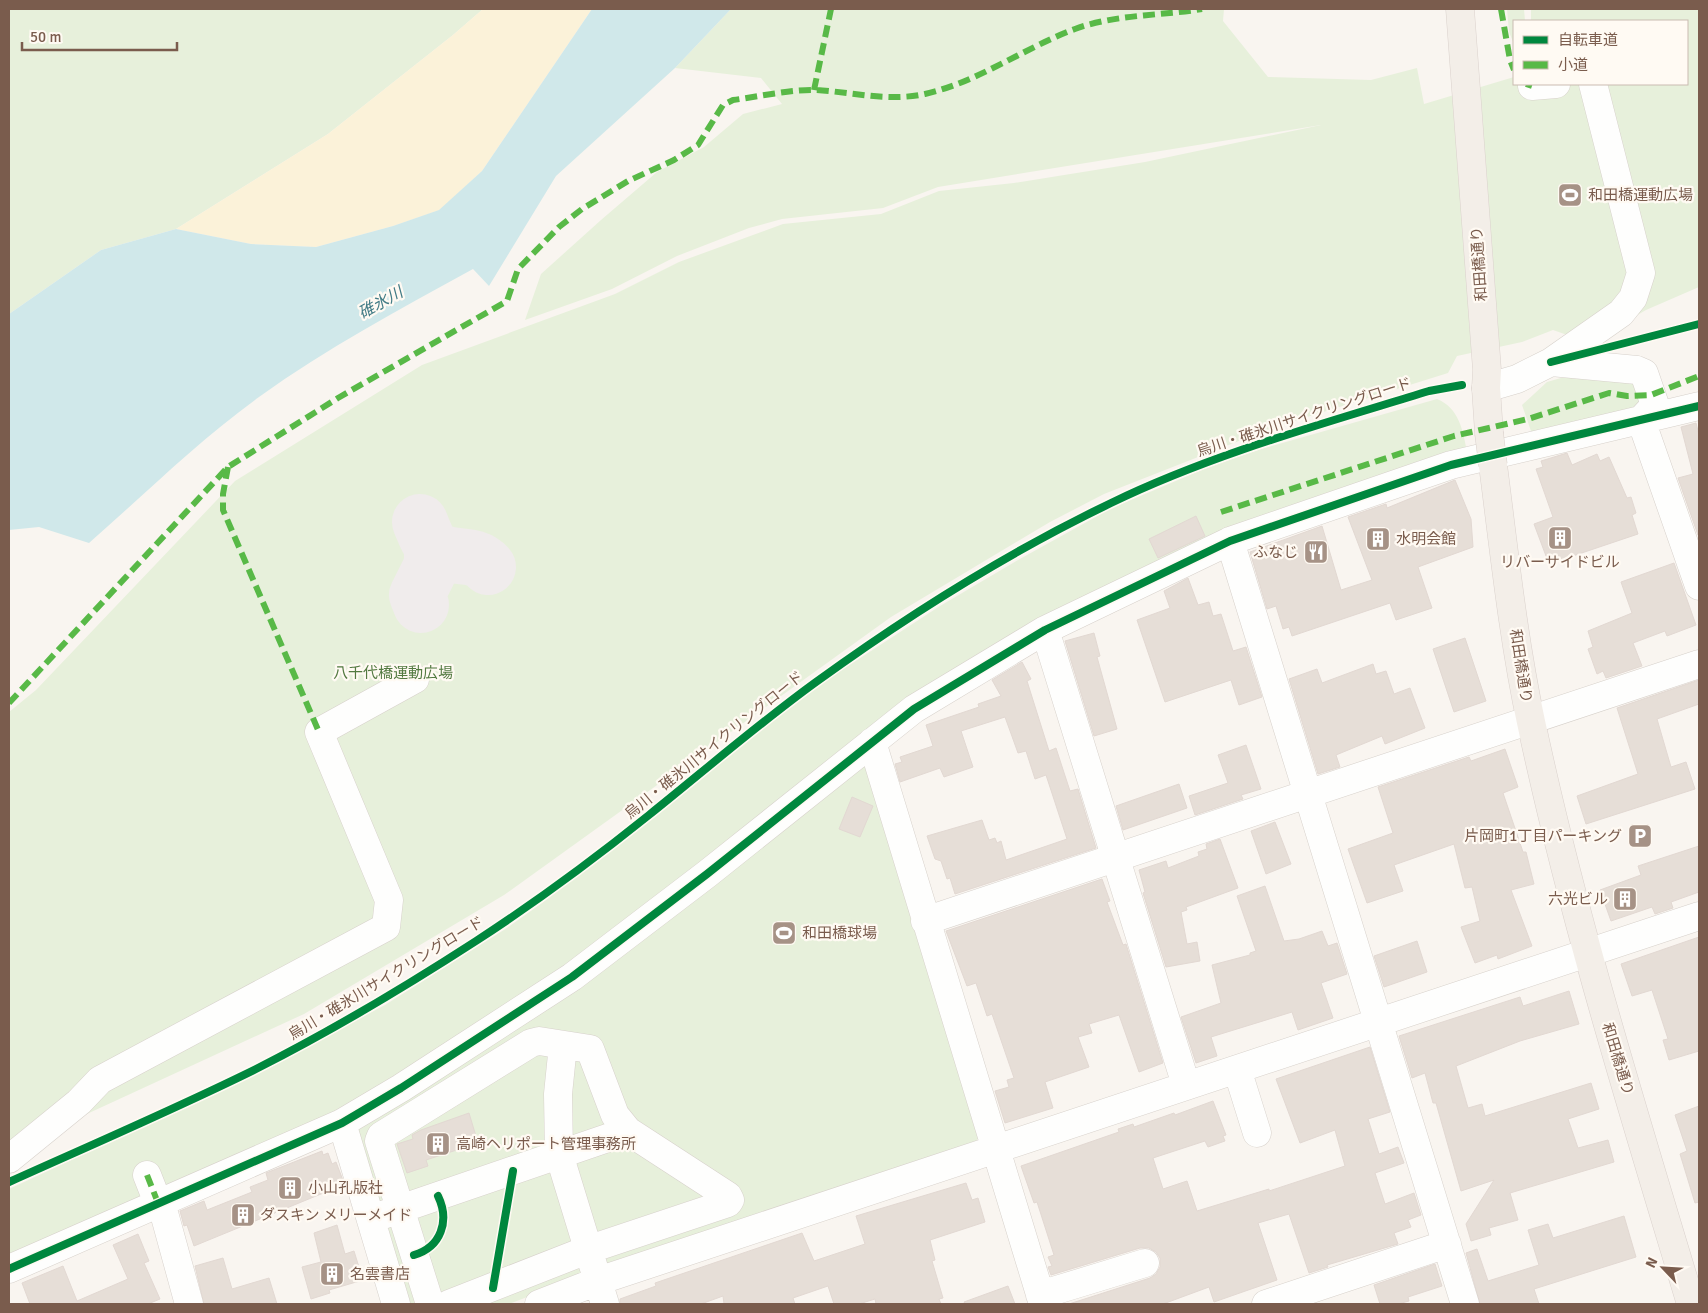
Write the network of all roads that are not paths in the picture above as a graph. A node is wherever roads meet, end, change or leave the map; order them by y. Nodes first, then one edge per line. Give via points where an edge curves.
1 (1460, 9) edge
2 (1593, 85) edge
3 (1551, 362) junction
4 (1487, 379) junction
5 (1699, 406) edge
6 (1641, 420) junction
7 (1230, 541) junction
8 (1699, 586) edge
9 (1045, 630) junction
10 (1699, 664) edge
11 (415, 679) dead end
12 (1530, 720) junction
13 (872, 742) junction
14 (1308, 794) junction
15 (1115, 858) junction
16 (1699, 916) edge
17 (925, 921) junction
18 (1586, 953) junction
19 (1378, 1023) junction
20 (563, 1045) junction
21 (1237, 1069) junction
22 (1186, 1085) junction
23 (342, 1124) junction
24 (628, 1131) junction
25 (1257, 1133) dead end
26 (996, 1149) junction
27 (559, 1154) junction
28 (9, 1159) edge
29 (146, 1175) dead end
30 (159, 1203) junction
31 (399, 1210) junction
32 (371, 1219) junction
33 (1447, 1244) junction
34 (587, 1250) junction
35 (1145, 1263) dead end
36 (9, 1269) edge
37 (601, 1292) edge
38 (1041, 1300) edge
39 (189, 1304) edge
40 (396, 1304) edge
41 (430, 1304) edge
42 (449, 1304) edge
43 (539, 1304) edge
44 (1266, 1304) edge
45 (1465, 1304) edge
46 (1691, 1304) edge

1 - 4 main road, 和田橋通り
2 - 3 street via 1641,273 1633,298 1621,313
3 - 4 street via 1517,379
3 - 6 street via 1644,373 1655,405
4 - 12 main road, 和田橋通り, bridge via 1506,573
5 - 6 street
6 - 7 street via 1451,465
6 - 8 street
7 - 9 street
7 - 14 street
9 - 13 street via 914,710
9 - 15 street
10 - 12 street
11 - 28 street via 319,732 389,900 386,927 100,1080 79,1102
12 - 14 street
12 - 18 main road, 和田橋通り
13 - 17 street
13 - 23 street via 703,878 572,977
14 - 15 street
14 - 19 street
15 - 17 street
15 - 22 street
16 - 18 street
17 - 26 street
18 - 19 street
18 - 46 main road, 和田橋通り
19 - 21 street
19 - 33 street
20 - 24 street via 590,1049 615,1115
20 - 27 street via 558,1094
20 - 31 street via 531,1043 381,1136
21 - 22 street
21 - 25 street
22 - 26 street
23 - 30 street
23 - 32 street
24 - 27 street
24 - 34 street via 730,1200
26 - 37 street
26 - 38 street
27 - 31 street
27 - 34 street
29 - 30 street
30 - 36 street
30 - 39 street
31 - 32 street
31 - 41 street
32 - 40 street
33 - 44 street
33 - 45 street
34 - 37 street
34 - 42 street
35 - 38 street
37 - 43 street

